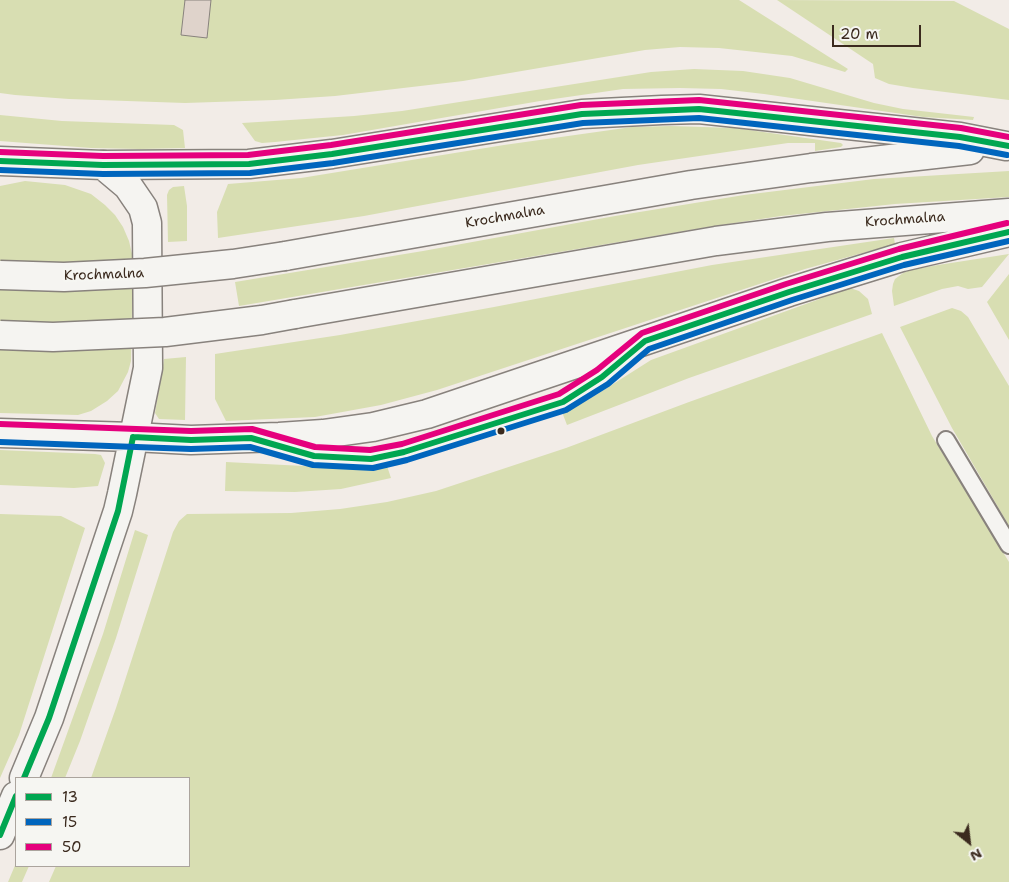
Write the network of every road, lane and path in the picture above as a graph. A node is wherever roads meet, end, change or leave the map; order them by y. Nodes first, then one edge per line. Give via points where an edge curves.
1 (1008, 146) edge
2 (0, 161) edge
3 (102, 165) junction
4 (1009, 213) edge
5 (1009, 232) edge
6 (0, 275) edge
7 (0, 335) edge
8 (0, 433) edge
9 (134, 437) junction
10 (946, 440) dead end
11 (1009, 545) edge
12 (24, 777) edge
13 (15, 798) edge
14 (0, 835) edge

1 - 3 main road via 960,136 699,109 582,114 249,164
1 - 6 main road, Krochmalna, bridge via 691,185 233,264 145,274
2 - 3 main road
3 - 9 main road via 128,186 143,208 147,223 148,368
4 - 7 main road, Krochmalna, bridge via 827,227 716,241 216,326 114,336
5 - 9 main road via 902,256 418,416 373,427 251,438 191,440
8 - 9 main road
9 - 12 main road via 118,511 49,718
10 - 11 lane
13 - 14 main road

